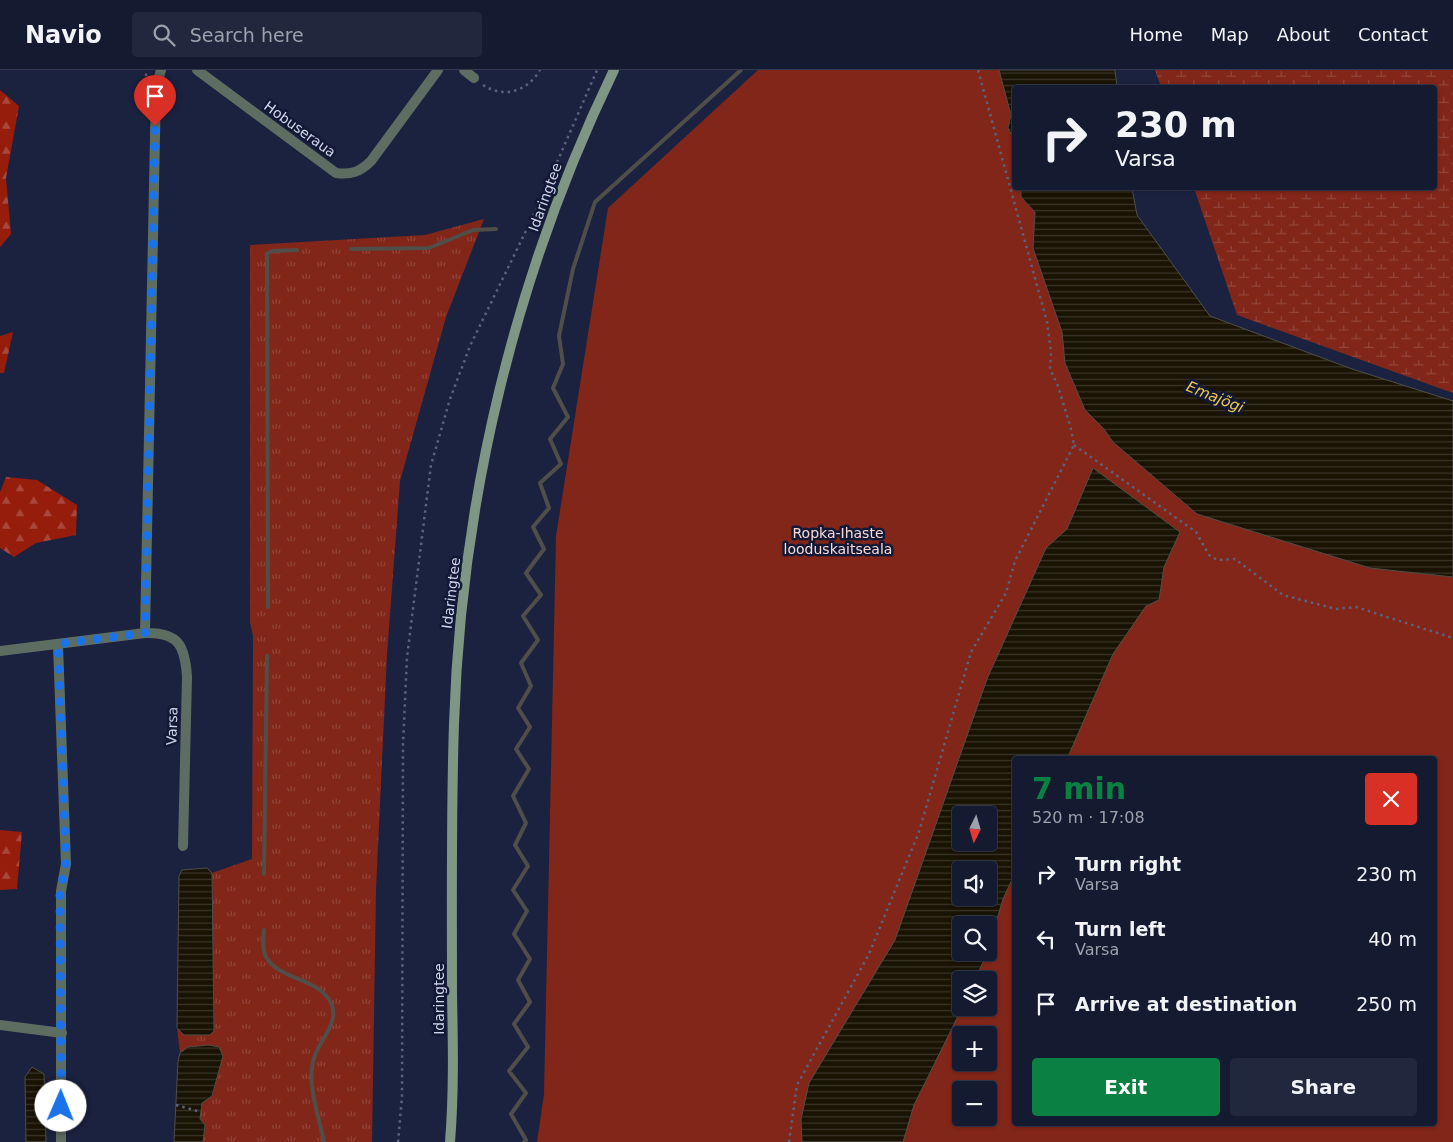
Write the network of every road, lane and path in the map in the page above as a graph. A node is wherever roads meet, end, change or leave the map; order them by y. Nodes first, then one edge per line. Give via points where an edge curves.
1 (146, 70) edge
2 (161, 70) edge
3 (197, 70) edge
4 (438, 70) edge
5 (464, 70) edge
6 (540, 70) edge
7 (597, 70) edge
8 (614, 70) edge
9 (978, 70) edge
10 (474, 78) joint
11 (146, 80) dead end
12 (1074, 445) junction
13 (145, 633) junction
14 (1453, 638) edge
15 (58, 644) junction
16 (0, 650) edge
17 (183, 846) dead end
18 (0, 1025) edge
19 (62, 1034) junction
20 (176, 1105) dead end
21 (201, 1112) dead end
22 (61, 1142) edge
23 (398, 1142) edge
24 (450, 1142) edge
25 (789, 1142) edge

1 - 11 path
2 - 13 street via 156,88
3 - 4 street, Hobuseraua via 336,173 348,174 357,172 371,161
5 - 10 street
6 - 10 path via 523,88 508,94 490,90
7 - 23 path via 539,204 470,346 431,465 407,657 403,755 402,1097
8 - 24 main road, Idaringtee via 576,153 539,255 490,433 473,528 460,628 454,720
9 - 12 path via 1047,322 1050,369 1072,429
12 - 14 path via 1196,532 1209,555 1217,560 1234,559 1283,595 1336,609 1356,607
12 - 25 path via 1015,561 1006,593 971,652 919,832 869,954 797,1085
13 - 15 street, Varsa
13 - 17 street, Varsa via 171,638 185,652
15 - 16 street, Varsa
15 - 19 street via 66,864 60,892
18 - 19 street
19 - 22 street
20 - 21 path

